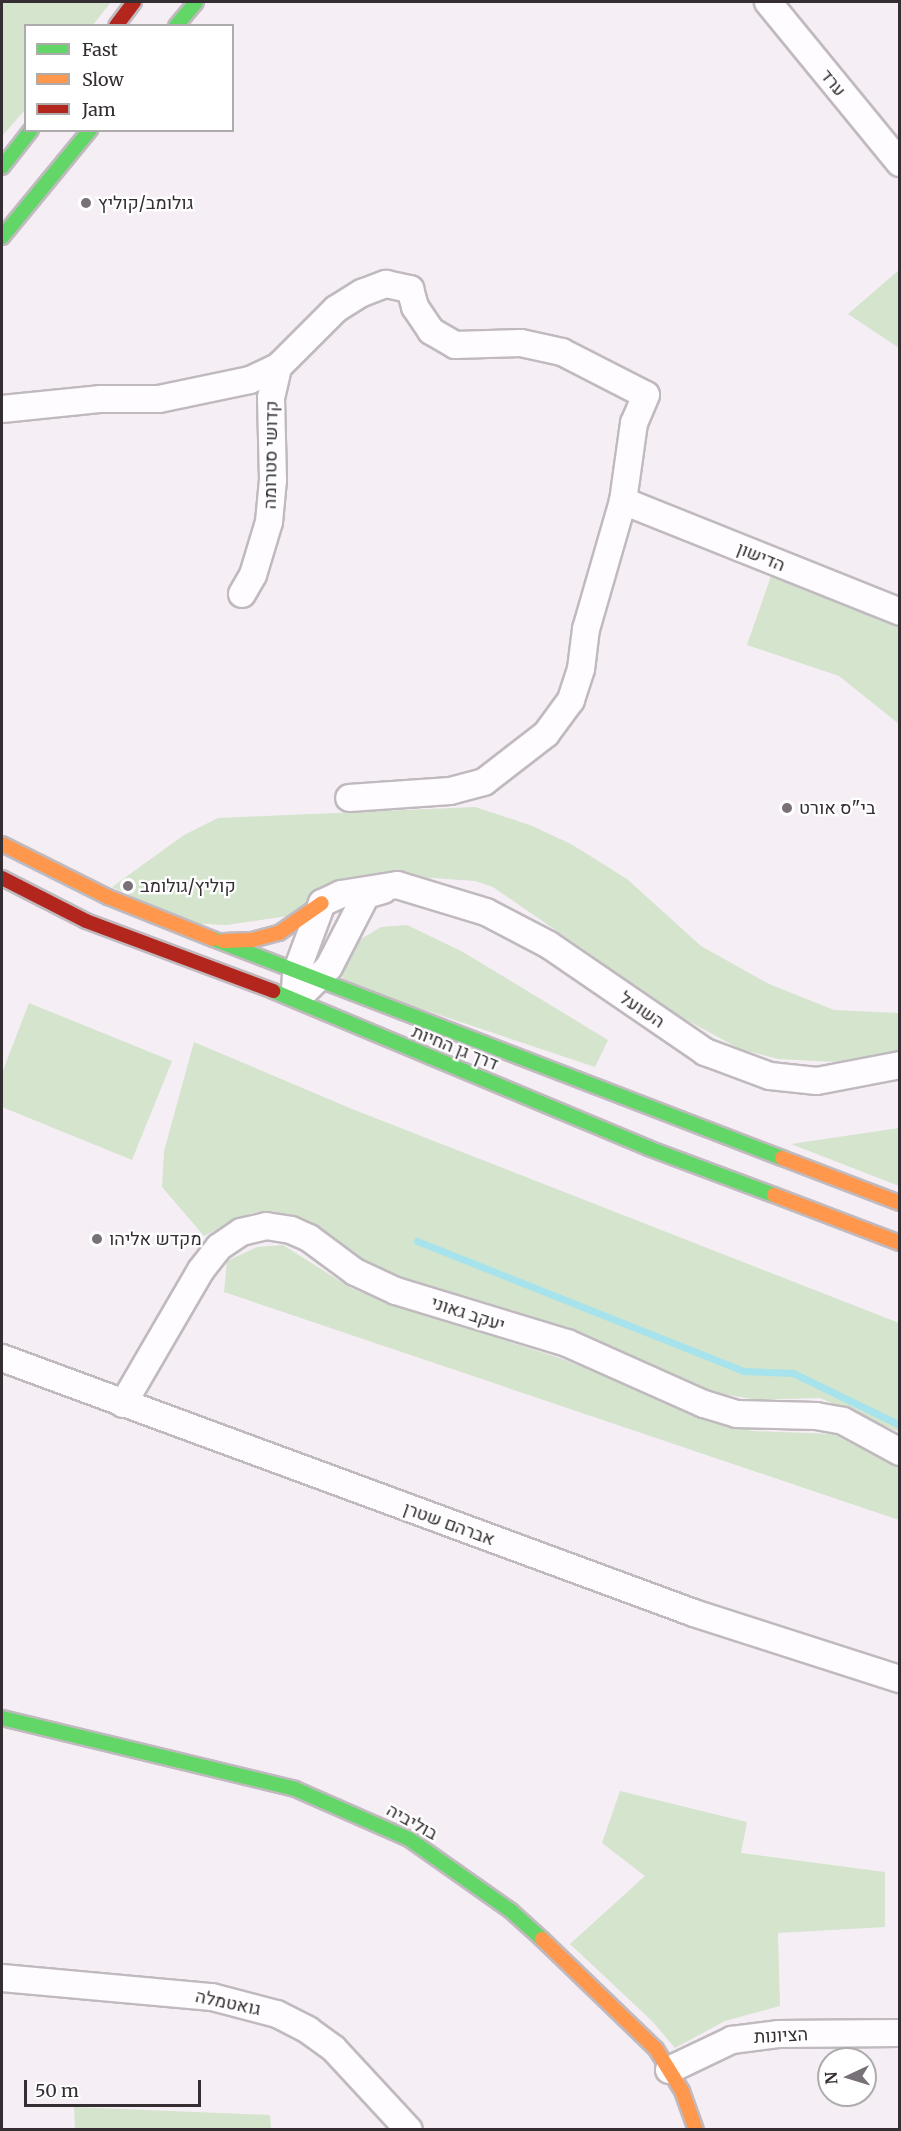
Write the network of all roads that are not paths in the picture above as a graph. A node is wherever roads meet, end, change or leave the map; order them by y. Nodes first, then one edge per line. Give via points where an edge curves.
1 (134, 2) edge
2 (196, 2) edge
3 (768, 2) edge
4 (118, 24) edge
5 (178, 24) edge
6 (29, 132) edge
7 (88, 132) edge
8 (900, 163) edge
9 (2, 167) edge
10 (2, 237) edge
11 (278, 367) junction
12 (2, 409) edge
13 (623, 501) junction
14 (242, 594) dead end
15 (900, 612) edge
16 (349, 798) dead end
17 (2, 844) edge
18 (2, 878) edge
19 (398, 885) junction
20 (322, 903) junction
21 (220, 941) junction
22 (306, 976) junction
23 (295, 1003) junction
24 (900, 1065) edge
25 (900, 1203) edge
26 (900, 1244) edge
27 (2, 1358) edge
28 (123, 1404) junction
29 (900, 1452) edge
30 (900, 1679) edge
31 (2, 1718) edge
32 (2, 1978) edge
33 (900, 2033) edge
34 (669, 2070) junction
35 (409, 2130) edge
36 (696, 2130) edge

1 - 4 main road
2 - 5 main road
3 - 8 street, ערד
6 - 9 main road
7 - 10 main road
11 - 12 street via 250,380 159,399 101,399
11 - 13 street via 336,309 362,293 386,284 410,289 415,307 431,331 455,345 521,342 562,352 646,395 634,423
11 - 14 street, קדושי סטרומה via 271,398 273,480 269,522 253,575
13 - 15 street, הדישון
13 - 16 street via 586,629 581,669 571,700 546,734 484,782 450,791
17 - 21 main road, דרך גן החיות via 108,897
18 - 23 main road, דרך גן החיות via 87,921 237,976
19 - 20 street, השועל via 341,894
19 - 22 street via 366,895 342,946
19 - 24 street, השועל via 496,918 549,945 705,1053 759,1072 818,1081
20 - 21 main road via 279,933 252,940
20 - 22 street
21 - 22 main road, דרך גן החיות
22 - 23 street
22 - 25 main road, דרך גן החיות
23 - 26 main road, דרך גן החיות via 648,1148
27 - 28 street, אברהם שטרן
28 - 29 street, יעקב גאוני via 201,1270 219,1247 242,1232 266,1226 309,1238 355,1272 396,1291 567,1343 704,1404 737,1414 816,1416 843,1421
28 - 30 street, אברהם שטרן via 694,1613
31 - 34 main road, בוליביה via 294,1789 409,1839 525,1924 596,1988 656,2049
32 - 35 street, גואטמלה via 212,1997 277,2014 334,2049
33 - 34 street, הציונות via 778,2034 732,2040
34 - 36 main road, בוליביה via 691,2109

